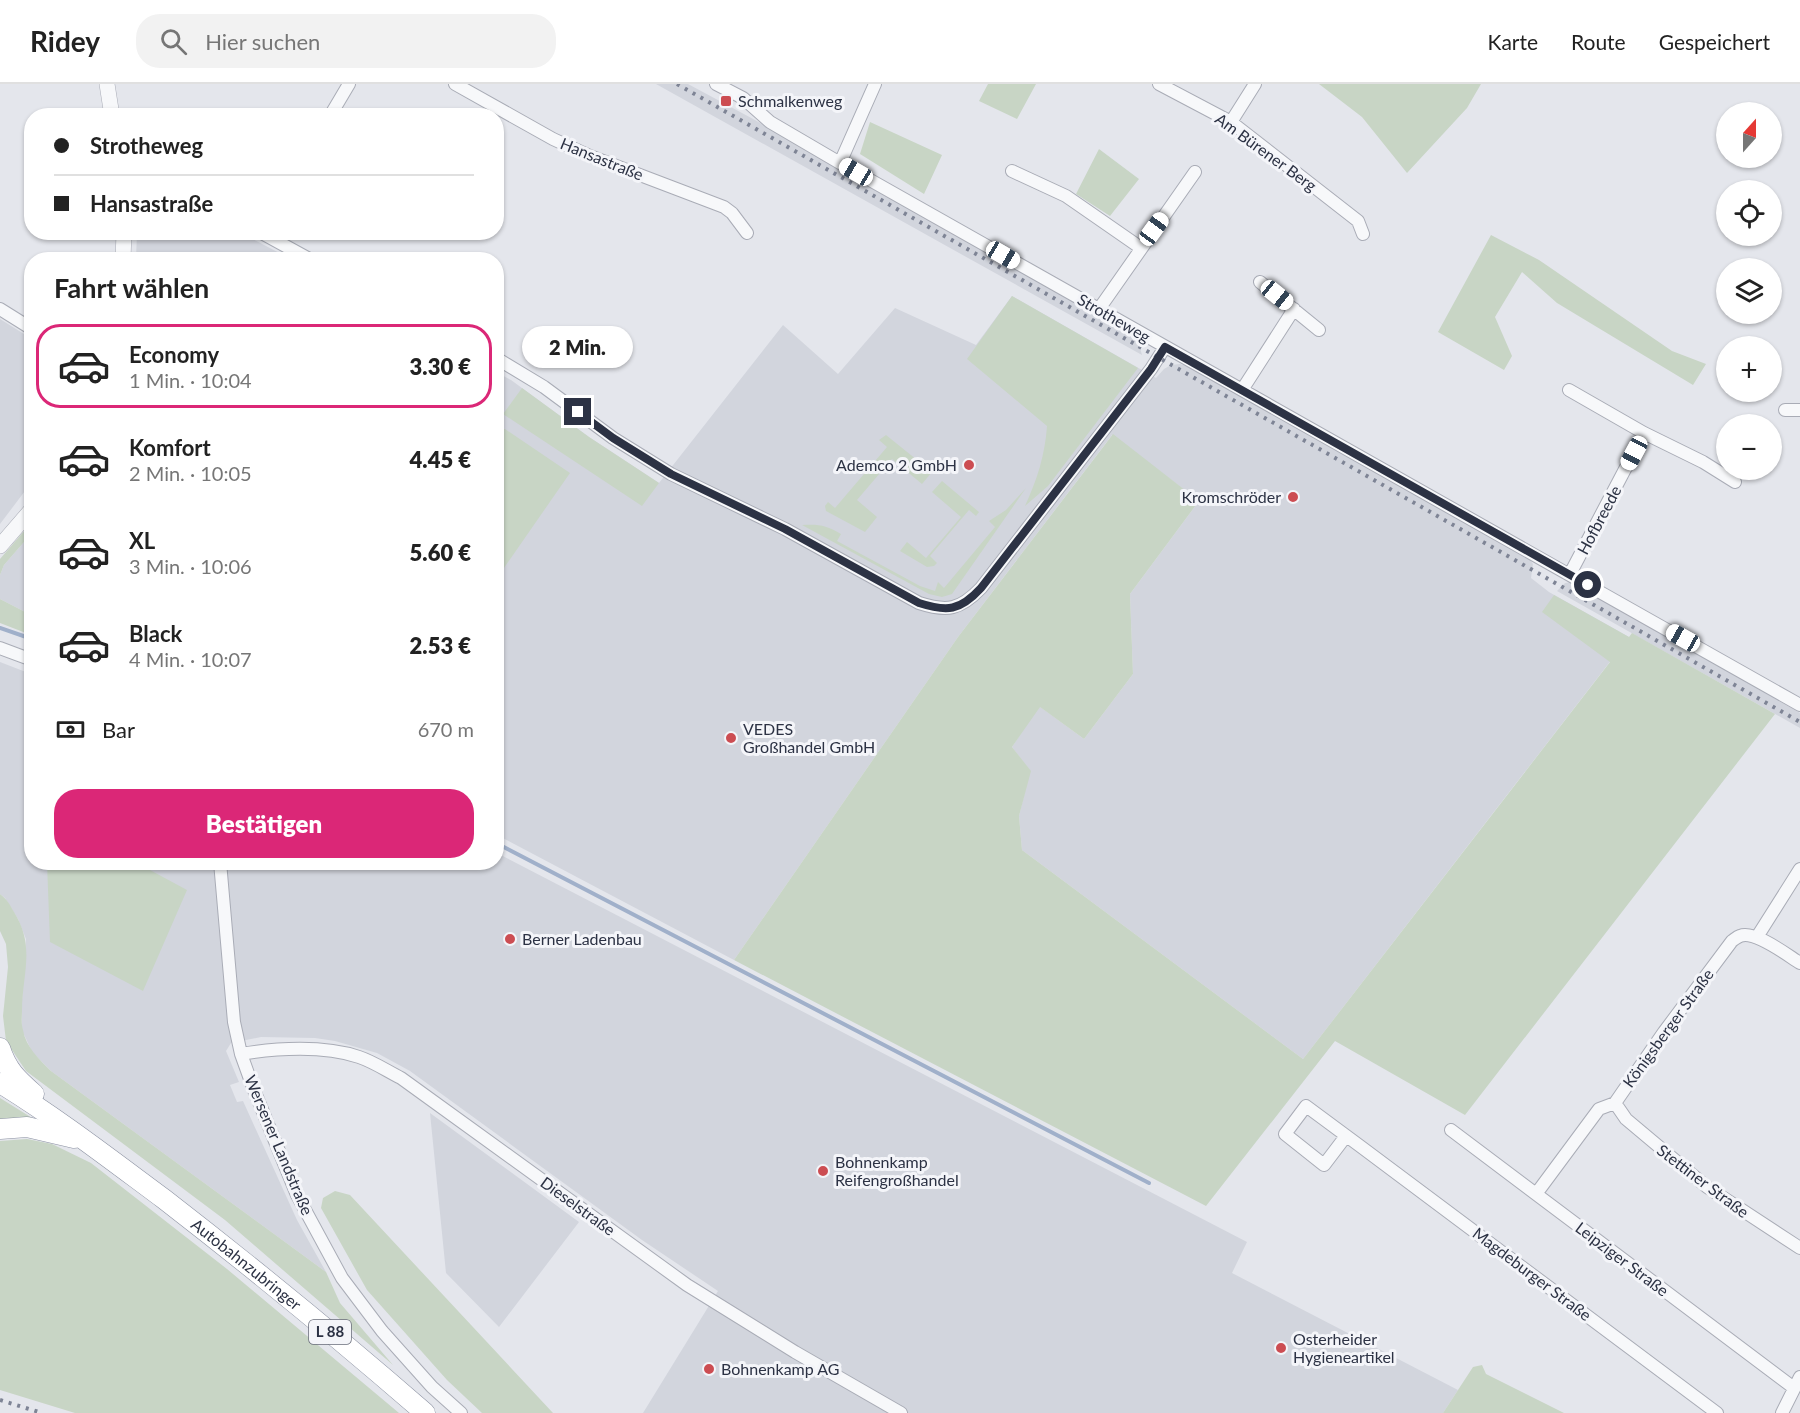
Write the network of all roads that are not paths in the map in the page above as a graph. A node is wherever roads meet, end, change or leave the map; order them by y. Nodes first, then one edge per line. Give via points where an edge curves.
1 (107, 84) edge
2 (349, 84) edge
3 (455, 84) edge
4 (716, 84) edge
5 (875, 84) edge
6 (1158, 84) edge
7 (1255, 84) edge
8 (111, 108) edge
9 (335, 108) edge
10 (498, 108) edge
11 (504, 111) edge
12 (1231, 122) junction
13 (840, 163) junction
14 (1012, 171) dead end
15 (1195, 172) dead end
16 (747, 233) dead end
17 (1363, 234) dead end
18 (275, 240) edge
19 (1141, 248) junction
20 (296, 252) edge
21 (1260, 282) dead end
22 (0, 309) edge
23 (1099, 309) junction
24 (1294, 309) junction
25 (24, 324) edge
26 (1318, 330) dead end
27 (1165, 347) junction
28 (504, 363) edge
29 (1242, 390) junction
30 (1569, 390) dead end
31 (1785, 410) dead end
32 (1800, 410) edge
33 (1644, 433) junction
34 (1735, 482) dead end
35 (24, 518) edge
36 (0, 546) edge
37 (1570, 574) junction
38 (0, 648) edge
39 (24, 657) edge
40 (1800, 705) edge
41 (1800, 869) edge
42 (221, 870) edge
43 (1757, 937) junction
44 (1800, 963) edge
45 (0, 1048) edge
46 (241, 1054) junction
47 (0, 1083) edge
48 (1615, 1103) junction
49 (0, 1129) edge
50 (1450, 1131) dead end
51 (1346, 1136) junction
52 (90, 1143) junction
53 (1536, 1194) junction
54 (1800, 1248) edge
55 (1797, 1383) edge
56 (425, 1413) edge
57 (461, 1413) edge
58 (901, 1413) edge
59 (1717, 1413) edge
60 (1782, 1413) edge

1 - 8 street
2 - 9 street
3 - 10 street, Hansastraße
4 - 13 street, Strotheweg via 743,98 770,122
5 - 13 street
6 - 12 street, Am Bürener Berg
7 - 12 street
11 - 16 street, Hansastraße via 590,156 724,207
12 - 17 street, Am Bürener Berg via 1358,221
13 - 23 street, Strotheweg
14 - 19 street via 1066,196
15 - 19 street
18 - 20 street
19 - 23 street
21 - 24 street
22 - 25 street
23 - 27 street, Strotheweg
24 - 26 street
24 - 29 street
27 - 28 street via 981,588 969,601 937,609 671,474
27 - 29 street, Strotheweg
29 - 37 street, Strotheweg
30 - 33 street
31 - 32 street
33 - 34 street
33 - 37 street, Hofbreede
35 - 36 street
37 - 40 street, Strotheweg
38 - 39 street
41 - 43 street
42 - 46 street, Wersener Landstraße via 234,1022
43 - 44 street
43 - 48 street, Königsberger Straße via 1741,936 1732,941
45 - 52 highway via 17,1079
46 - 57 street, Wersener Landstraße via 297,1196 342,1278 382,1331
46 - 58 street, Dieselstraße via 322,1050 372,1062 401,1078 687,1285
47 - 52 highway, L 88
48 - 53 street, Königsberger Straße via 1599,1109
48 - 54 street, Stettiner Straße via 1626,1119 1707,1187
49 - 52 highway via 27,1127
50 - 53 street, Leipziger Straße
51 - 51 street, Magdeburger Straße via 1306,1106 1285,1134 1324,1165
51 - 59 street, Magdeburger Straße
52 - 56 highway, Autobahnzubringer / L 88 via 234,1252
53 - 55 street, Leipziger Straße
55 - 60 street

